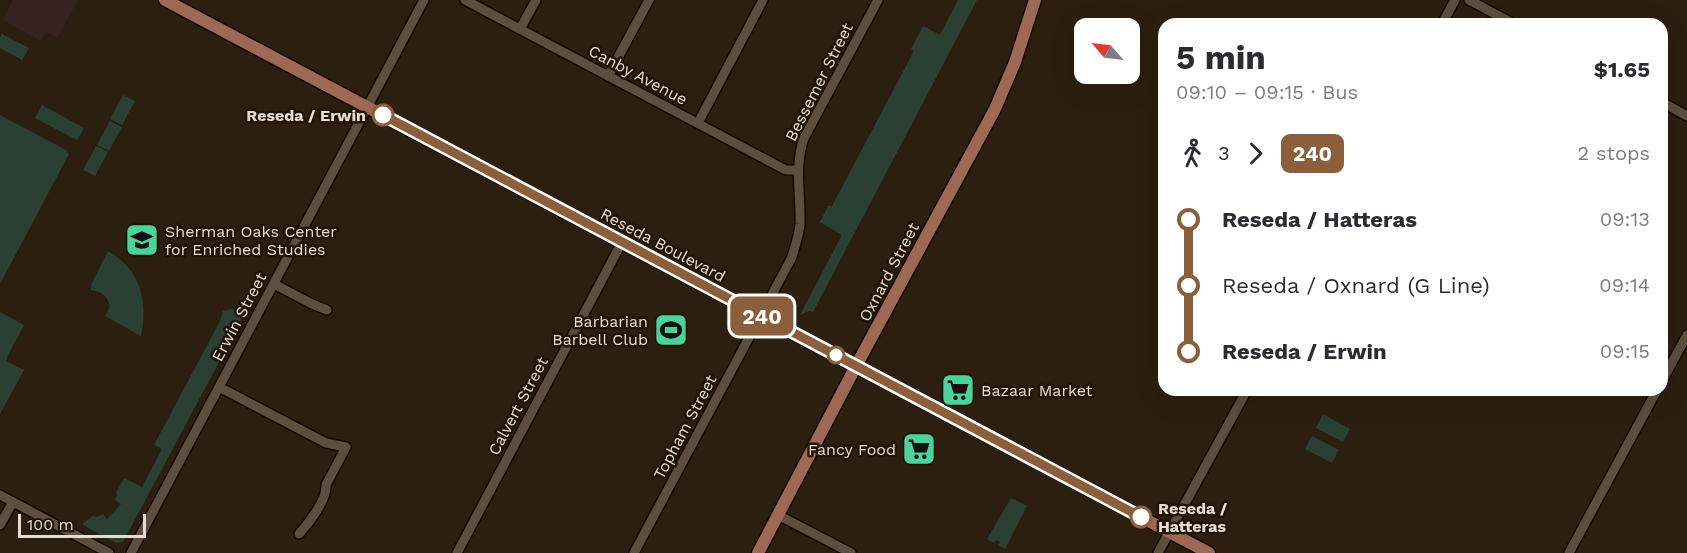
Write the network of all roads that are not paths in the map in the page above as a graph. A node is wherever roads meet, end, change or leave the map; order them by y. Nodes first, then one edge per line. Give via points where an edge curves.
1 (165, 0) edge
2 (424, 0) edge
3 (465, 0) edge
4 (536, 0) edge
5 (649, 0) edge
6 (763, 0) edge
7 (878, 0) edge
8 (1035, 0) edge
9 (1455, 0) edge
10 (1469, 0) edge
11 (1445, 18) edge
12 (1503, 18) edge
13 (520, 29) junction
14 (608, 76) junction
15 (1668, 105) edge
16 (367, 107) junction
17 (1687, 116) edge
18 (698, 123) junction
19 (798, 170) junction
20 (622, 242) junction
21 (274, 284) junction
22 (327, 310) dead end
23 (762, 315) junction
24 (1687, 335) edge
25 (856, 366) junction
26 (1668, 370) edge
27 (219, 387) junction
28 (1244, 396) edge
29 (1654, 396) edge
30 (0, 495) edge
31 (13, 502) junction
32 (778, 515) junction
33 (0, 525) edge
34 (1170, 532) junction
35 (299, 534) dead end
36 (109, 553) edge
37 (131, 553) edge
38 (457, 553) edge
39 (634, 553) edge
40 (758, 553) edge
41 (851, 553) edge
42 (1158, 553) edge
43 (1209, 553) edge
44 (1569, 553) edge

1 - 16 main road, Reseda Boulevard
2 - 16 street, Erwin Street
3 - 13 street, Canby Avenue
4 - 13 street
5 - 14 street
6 - 18 street
7 - 19 street, Bessemer Street via 804,138
8 - 25 main road, Oxnard Street via 995,109
9 - 11 street
10 - 12 street
13 - 14 street, Canby Avenue
14 - 18 street, Canby Avenue
15 - 17 street
16 - 20 main road, Reseda Boulevard
16 - 21 street, Erwin Street
18 - 19 street, Canby Avenue via 786,170
19 - 23 street, Bessemer Street via 798,238
20 - 23 main road, Reseda Boulevard
20 - 38 street, Calvert Street
21 - 22 street
21 - 27 street, Erwin Street
23 - 25 main road, Reseda Boulevard
23 - 39 street, Topham Street
24 - 26 street
25 - 32 main road, Oxnard Street
25 - 34 main road, Reseda Boulevard
27 - 35 street via 326,442 346,447 326,491
27 - 37 street, Erwin Street
28 - 34 street
29 - 44 street
30 - 31 street
31 - 33 street
31 - 36 street
32 - 40 main road, Oxnard Street
32 - 41 street
34 - 42 street
34 - 43 main road, Reseda Boulevard

